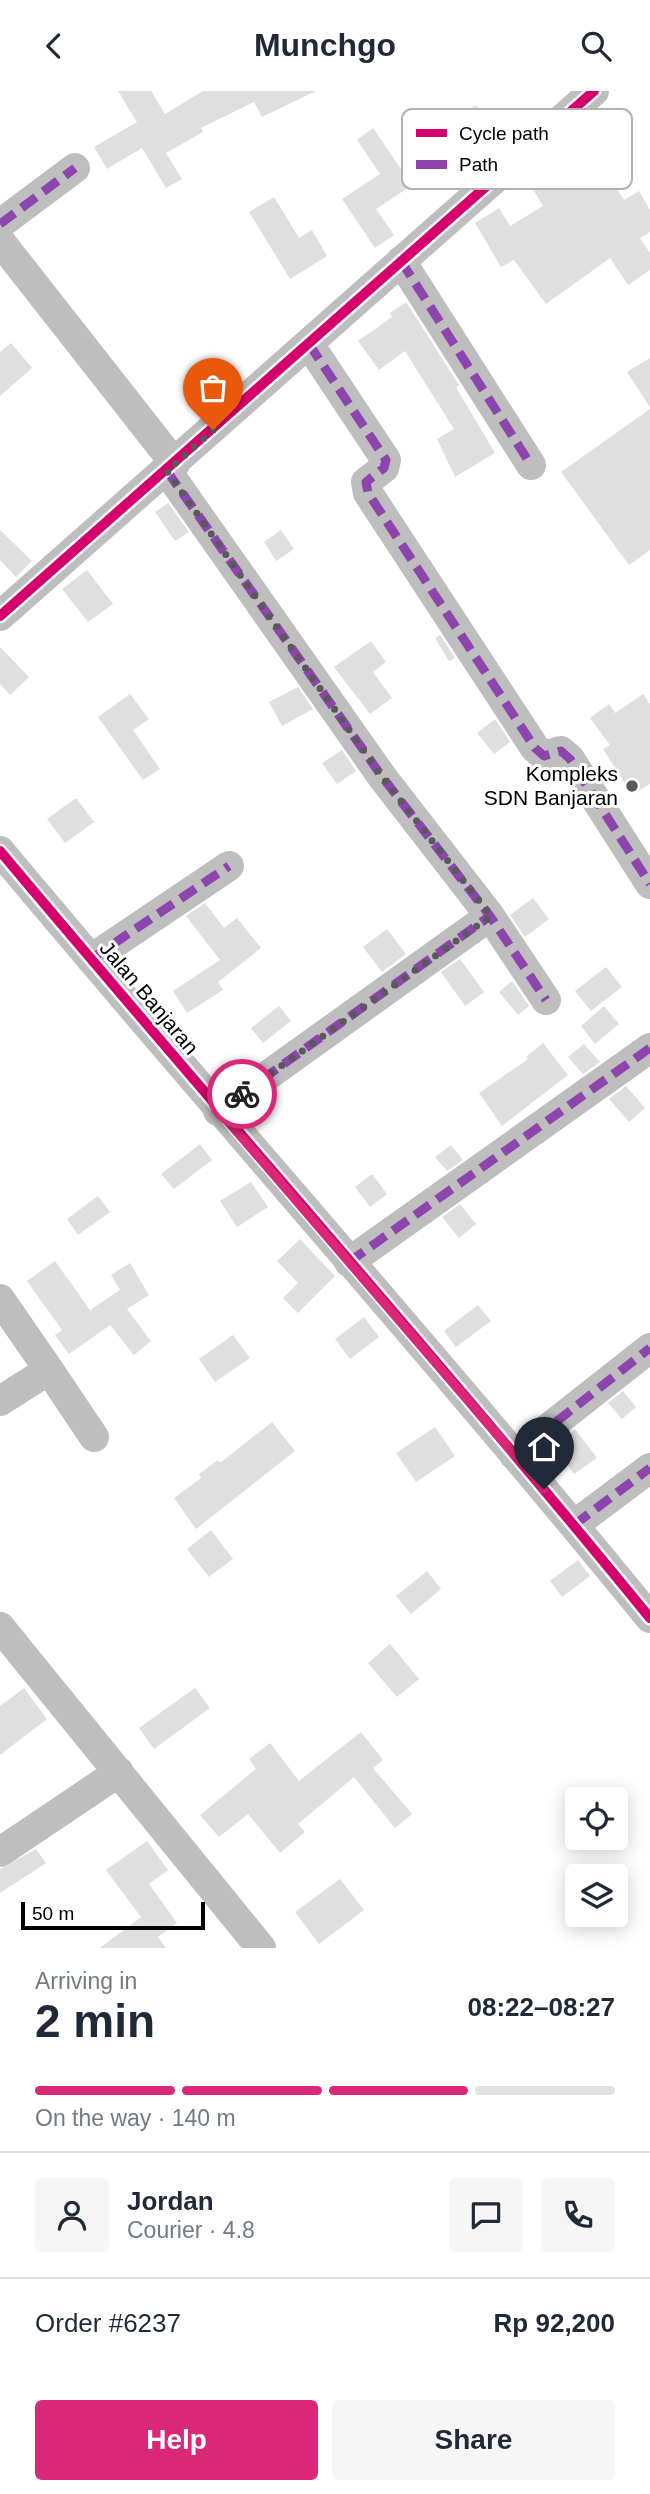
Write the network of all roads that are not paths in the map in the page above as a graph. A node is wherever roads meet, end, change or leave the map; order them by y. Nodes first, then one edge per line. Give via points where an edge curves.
1 (594, 91) edge
2 (574, 109) edge
3 (75, 169) dead end
4 (483, 189) edge
5 (0, 224) edge
6 (0, 241) edge
7 (401, 261) junction
8 (309, 344) junction
9 (531, 465) dead end
10 (171, 467) junction
11 (0, 615) edge
12 (0, 851) edge
13 (229, 866) dead end
14 (650, 884) edge
15 (491, 916) junction
16 (90, 959) junction
17 (546, 1000) dead end
18 (650, 1048) edge
19 (219, 1111) junction
20 (349, 1262) junction
21 (0, 1299) edge
22 (650, 1348) edge
23 (49, 1370) junction
24 (0, 1401) edge
25 (93, 1437) dead end
26 (514, 1455) junction
27 (650, 1468) edge
28 (574, 1525) junction
29 (650, 1618) edge
30 (0, 1627) edge
31 (119, 1772) junction
32 (0, 1852) edge
33 (261, 1948) edge

1 - 2 street
3 - 5 street
4 - 7 street
6 - 10 street
7 - 8 street
7 - 9 street
8 - 10 street
8 - 14 street via 385,457 384,468 366,482 368,493 535,748 544,756 561,751 570,759
10 - 11 street
10 - 15 street via 383,778
12 - 16 street, Jalan Banjaran
13 - 16 street
15 - 17 street
15 - 19 street
16 - 19 street, Jalan Banjaran
18 - 20 street
19 - 20 street, Jalan Banjaran
20 - 26 street, Jalan Banjaran
21 - 23 street
22 - 26 street
23 - 24 street
23 - 25 street
26 - 28 street, Jalan Banjaran
27 - 28 street
28 - 29 street, Jalan Banjaran
30 - 31 street
31 - 32 street
31 - 33 street

